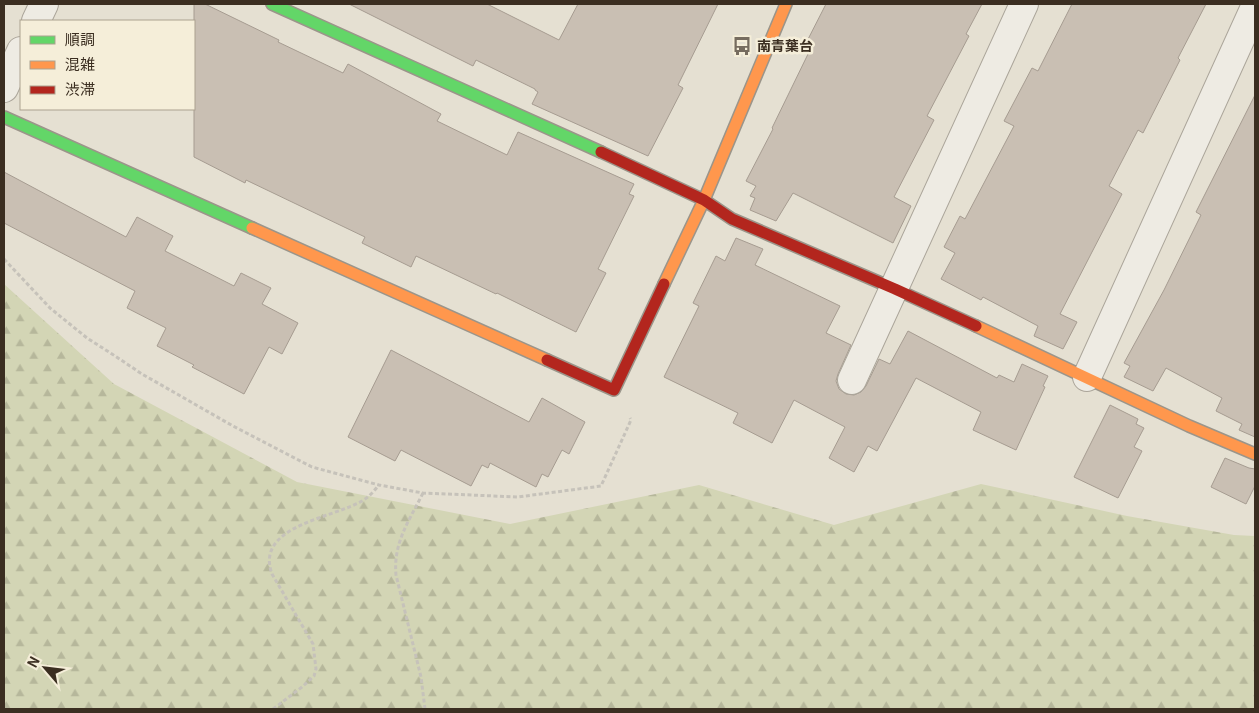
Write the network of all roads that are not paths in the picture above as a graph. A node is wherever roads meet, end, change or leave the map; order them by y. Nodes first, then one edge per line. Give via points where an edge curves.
1 (44, 4) edge
2 (272, 4) edge
3 (786, 4) edge
4 (1024, 4) edge
5 (1255, 7) edge
6 (36, 20) edge
7 (20, 53) edge
8 (4, 88) edge
9 (4, 117) edge
10 (704, 200) junction
11 (895, 289) junction
12 (1087, 377) junction
13 (852, 380) dead end
14 (1255, 454) edge

1 - 6 street
2 - 10 street
3 - 10 street
4 - 11 street
5 - 12 street
7 - 8 street
9 - 10 street via 614,390
10 - 11 street via 732,219
11 - 12 street
11 - 13 street
12 - 14 street

